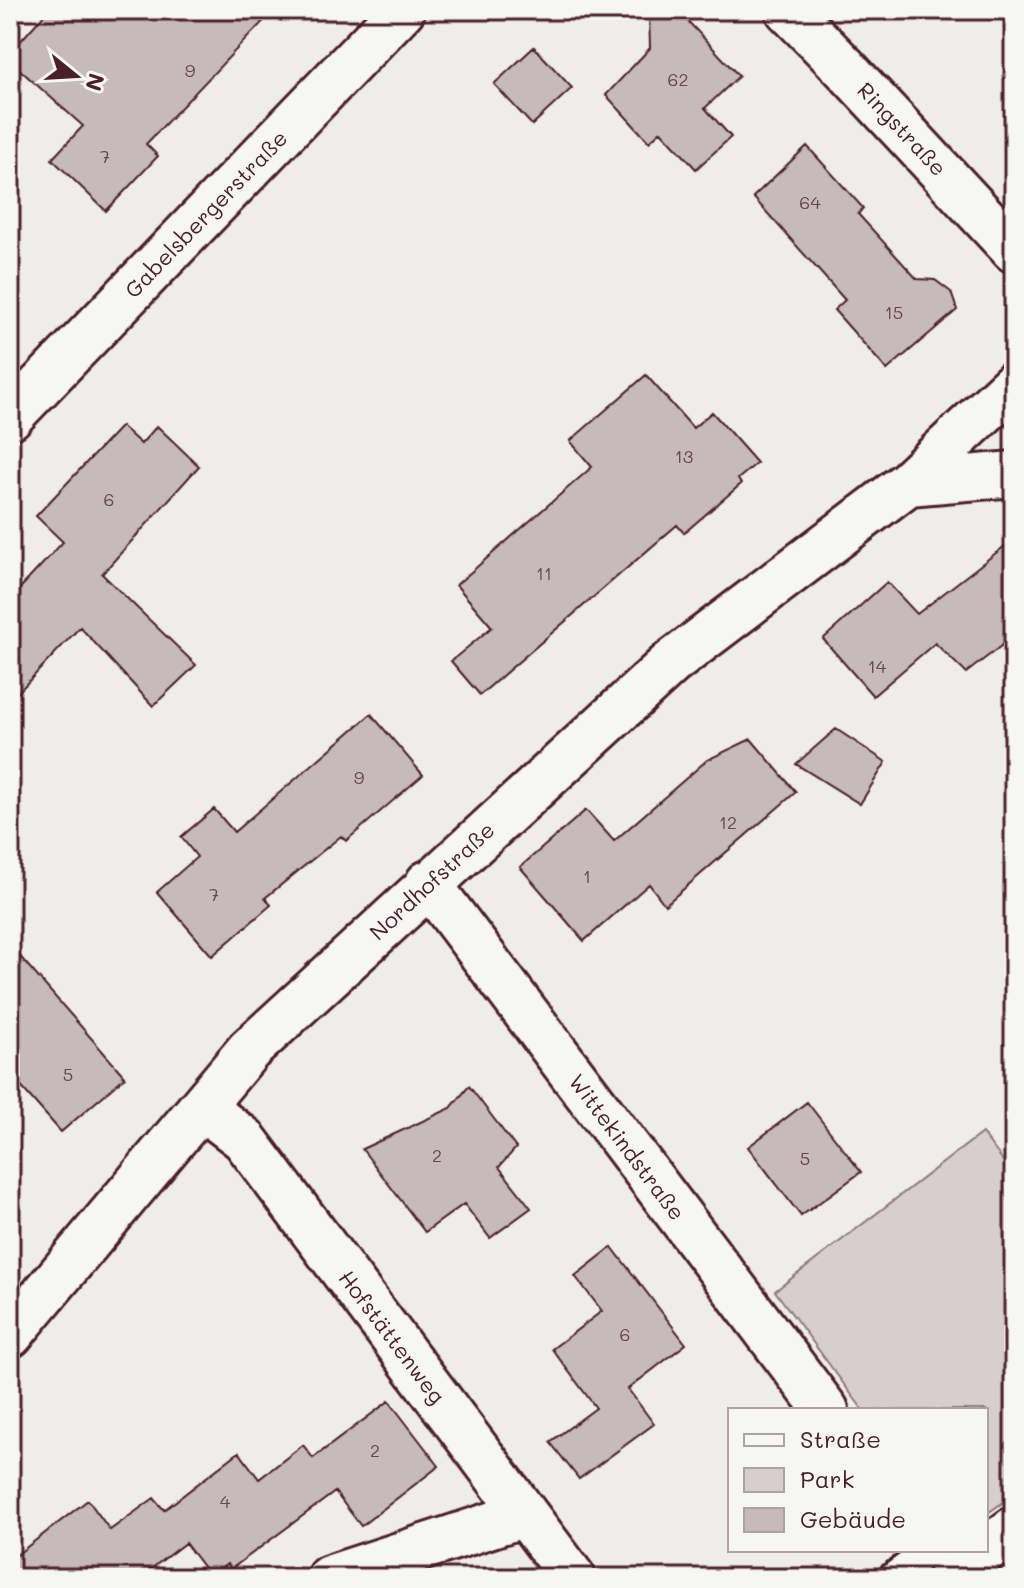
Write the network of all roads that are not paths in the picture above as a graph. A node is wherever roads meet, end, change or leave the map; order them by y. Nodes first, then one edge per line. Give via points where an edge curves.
1 (402, 10) edge
2 (788, 10) edge
3 (1014, 250) edge
4 (1014, 384) edge
5 (10, 417) edge
6 (1014, 474) edge
7 (908, 483) junction
8 (428, 883) junction
9 (202, 1107) junction
10 (10, 1335) edge
11 (824, 1408) edge
12 (525, 1514) junction
13 (1014, 1529) edge
14 (988, 1541) edge
15 (966, 1552) edge
16 (941, 1564) edge
17 (329, 1578) edge
18 (573, 1578) edge
19 (892, 1578) edge

1 - 5 street, Gabelsbergerstraße
2 - 3 street, Ringstraße
4 - 7 street, Nordhofstraße
6 - 7 street
7 - 8 street, Nordhofstraße via 671,663
8 - 9 street, Nordhofstraße via 249,1050
8 - 11 street, Wittekindstraße
9 - 10 street, Nordhofstraße
9 - 12 street, Hofstättenweg via 244,1139
12 - 17 street
12 - 18 street, Hofstättenweg
13 - 14 street
15 - 16 street
16 - 19 lane

